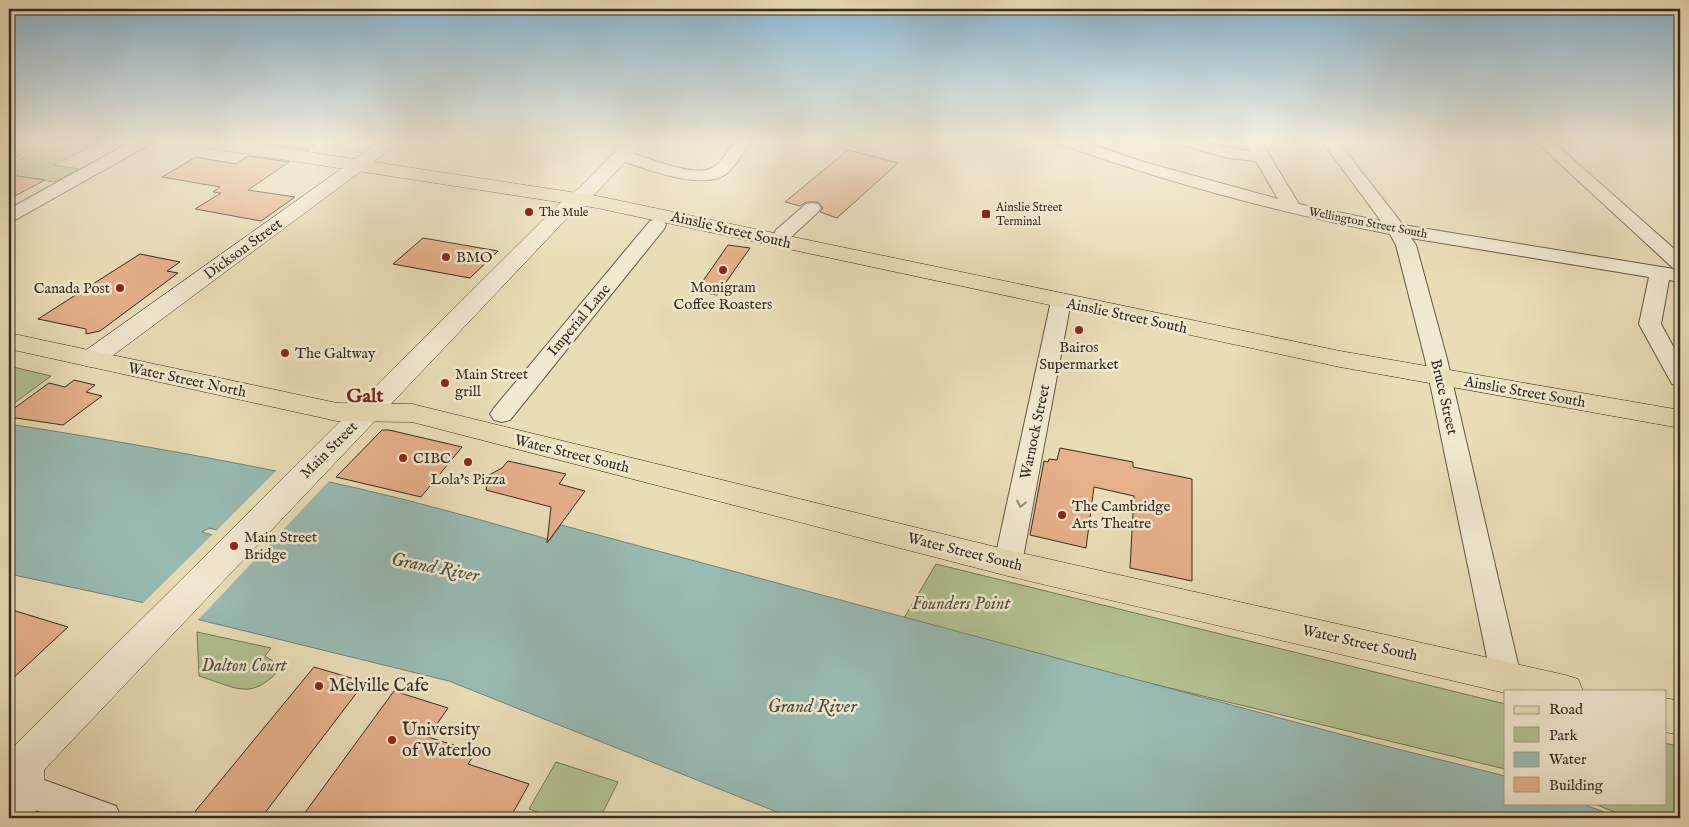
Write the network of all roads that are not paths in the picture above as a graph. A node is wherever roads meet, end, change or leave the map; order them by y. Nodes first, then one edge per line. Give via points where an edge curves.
1 (76, 179) edge
2 (340, 179) edge
3 (446, 179) edge
4 (598, 179) edge
5 (1177, 179) edge
6 (1275, 179) edge
7 (1359, 179) edge
8 (1585, 179) edge
9 (577, 199) junction
10 (812, 208) dead end
11 (1292, 208) junction
12 (9, 216) edge
13 (657, 225) dead end
14 (1398, 230) junction
15 (783, 234) dead end
16 (1680, 264) edge
17 (1670, 275) edge
18 (1061, 302) junction
19 (9, 341) edge
20 (91, 359) junction
21 (1439, 377) junction
22 (1680, 379) edge
23 (366, 412) junction
24 (502, 414) dead end
25 (1680, 419) edge
26 (1008, 563) junction
27 (1506, 677) junction
28 (1561, 690) edge
29 (1666, 714) edge
30 (1680, 718) edge
31 (16, 780) edge
32 (104, 818) edge

1 - 12 street
2 - 20 street, Dickson Street
3 - 9 main road, Ainslie Street South
4 - 9 street, Main Street
5 - 11 street, Wellington Street South
6 - 11 street
7 - 14 street, Bruce Street
8 - 16 street
9 - 18 main road, Ainslie Street South
9 - 23 street, Main Street
10 - 15 street
11 - 14 street, Wellington Street South
13 - 24 street, Imperial Lane
14 - 17 street, Wellington Street South
14 - 21 street, Bruce Street via 1406,245
17 - 22 street via 1650,324
18 - 21 main road, Ainslie Street South
18 -> 26 street, Warnock Street
19 - 20 main road, Water Street North
20 - 23 main road, Water Street North via 337,412
21 - 25 main road, Ainslie Street South
21 - 27 street, Bruce Street
23 - 26 main road, Water Street South via 412,413
23 - 31 street, Main Street via 158,626
26 - 27 main road, Water Street South
27 - 28 main road, Water Street South
29 - 30 main road
31 - 32 street

